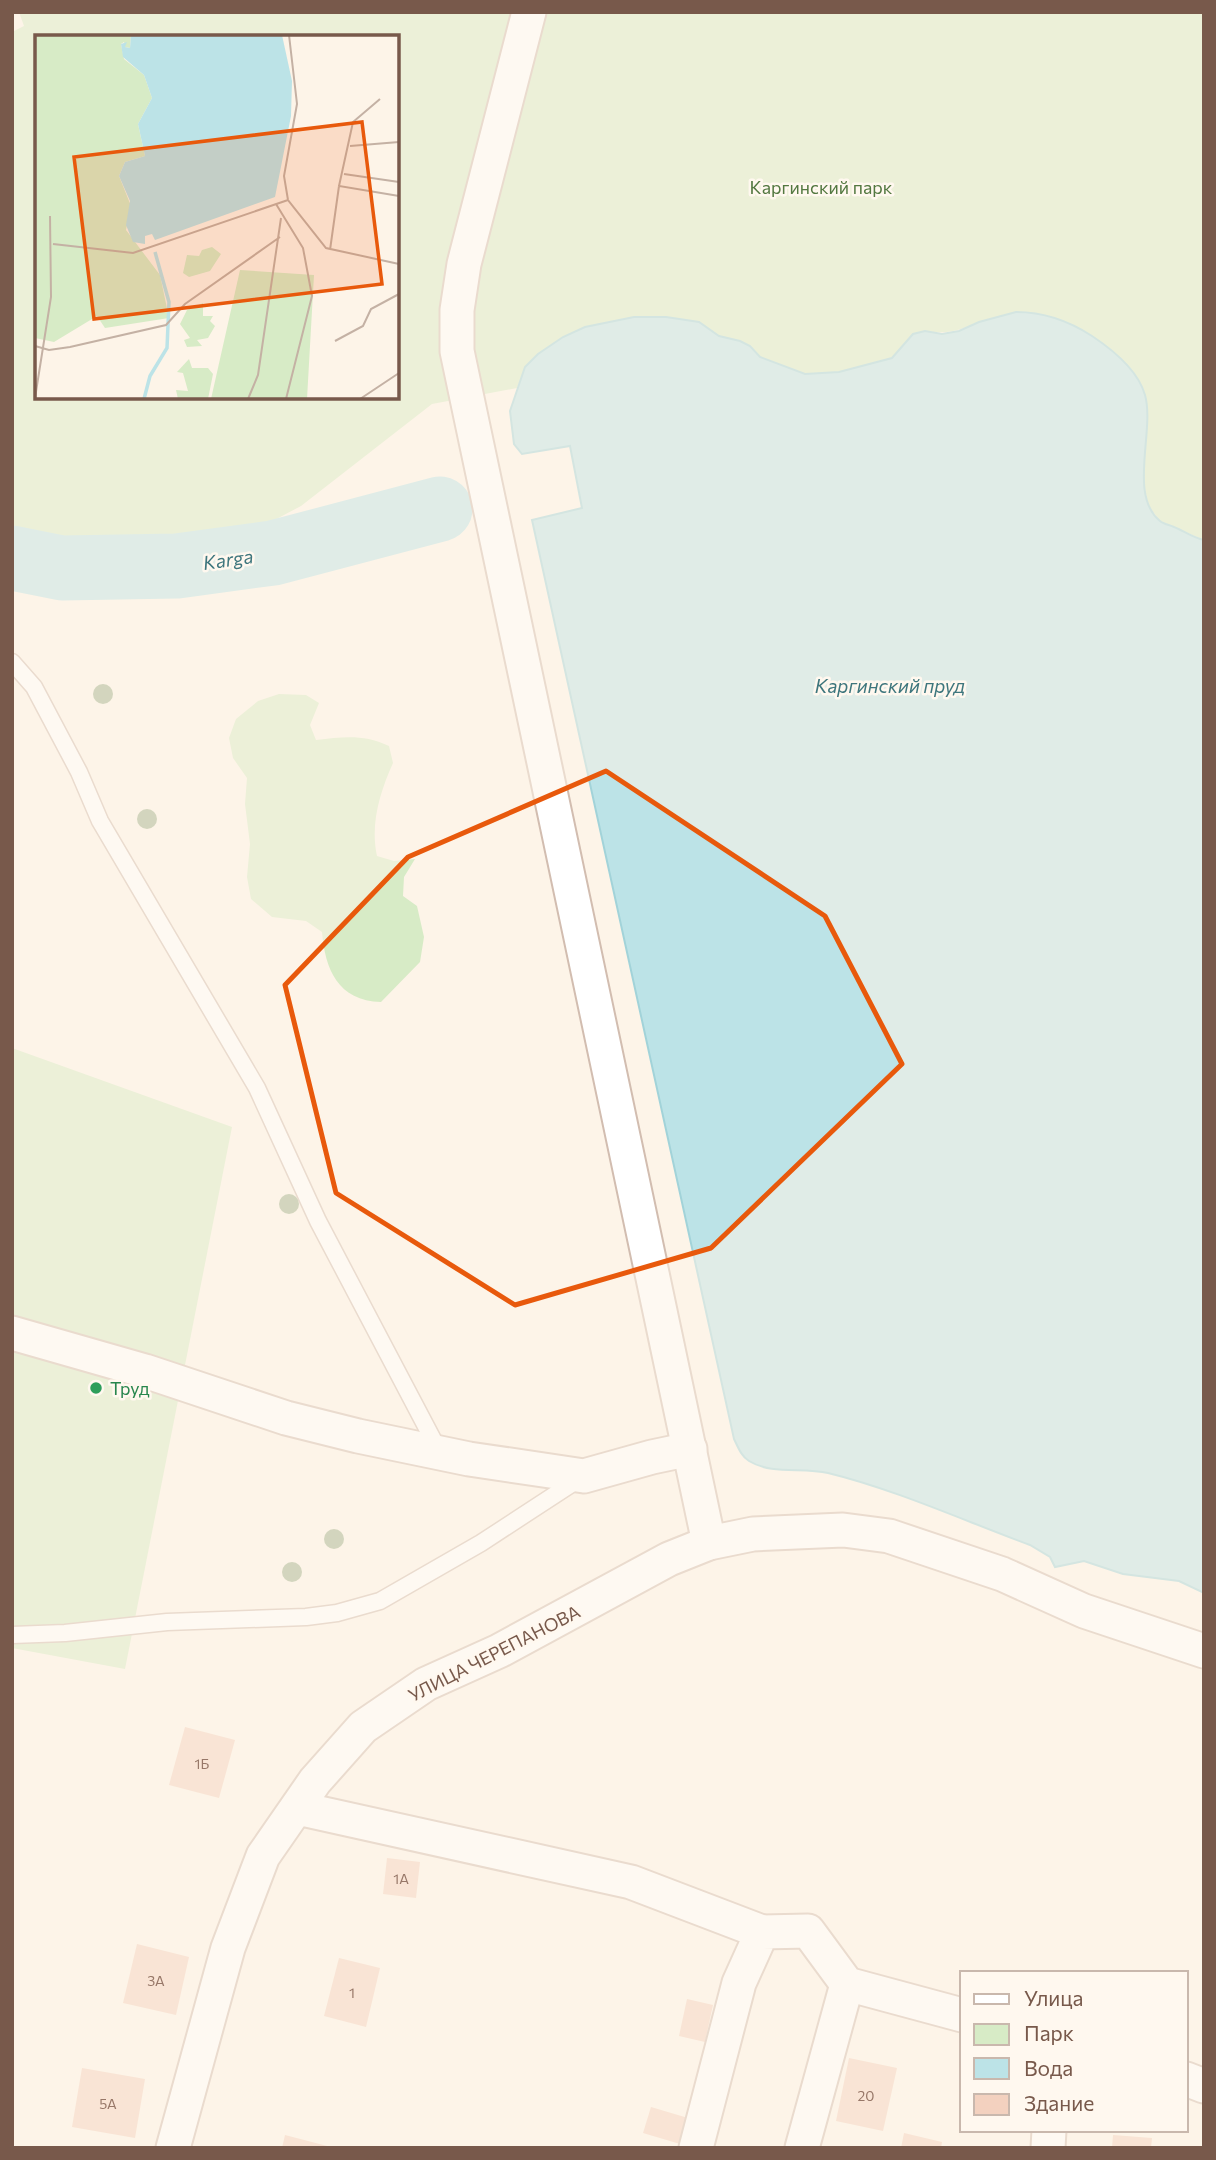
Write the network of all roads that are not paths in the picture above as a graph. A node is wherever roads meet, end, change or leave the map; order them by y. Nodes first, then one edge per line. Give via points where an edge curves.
1 (529, 12) edge
2 (12, 662) edge
3 (12, 1333) edge
4 (690, 1449) junction
5 (440, 1453) junction
6 (584, 1476) junction
7 (709, 1543) junction
8 (12, 1635) edge
9 (1204, 1651) edge
10 (297, 1808) junction
11 (762, 1932) junction
12 (847, 1984) junction
13 (960, 2014) edge
14 (173, 2148) edge
15 (696, 2148) edge
16 (802, 2148) edge

1 - 4 street via 464,264 457,351
2 - 5 lane via 34,687 100,821 257,1087 318,1220
3 - 5 street via 286,1418
4 - 6 street
4 - 7 street
5 - 6 street
6 - 8 lane via 380,1601 337,1613
7 - 9 street, УЛИЦА ЧЕРЕПАНОВА via 798,1531 889,1536 991,1570 1084,1611
7 - 10 street, УЛИЦА ЧЕРЕПАНОВА via 668,1559 499,1651 426,1684 363,1727
10 - 11 street via 631,1882
10 - 14 street, УЛИЦА ЧЕРЕПАНОВА via 264,1856 229,1948
11 - 12 street via 807,1931
11 - 15 street via 740,1983
12 - 13 street
12 - 16 street

